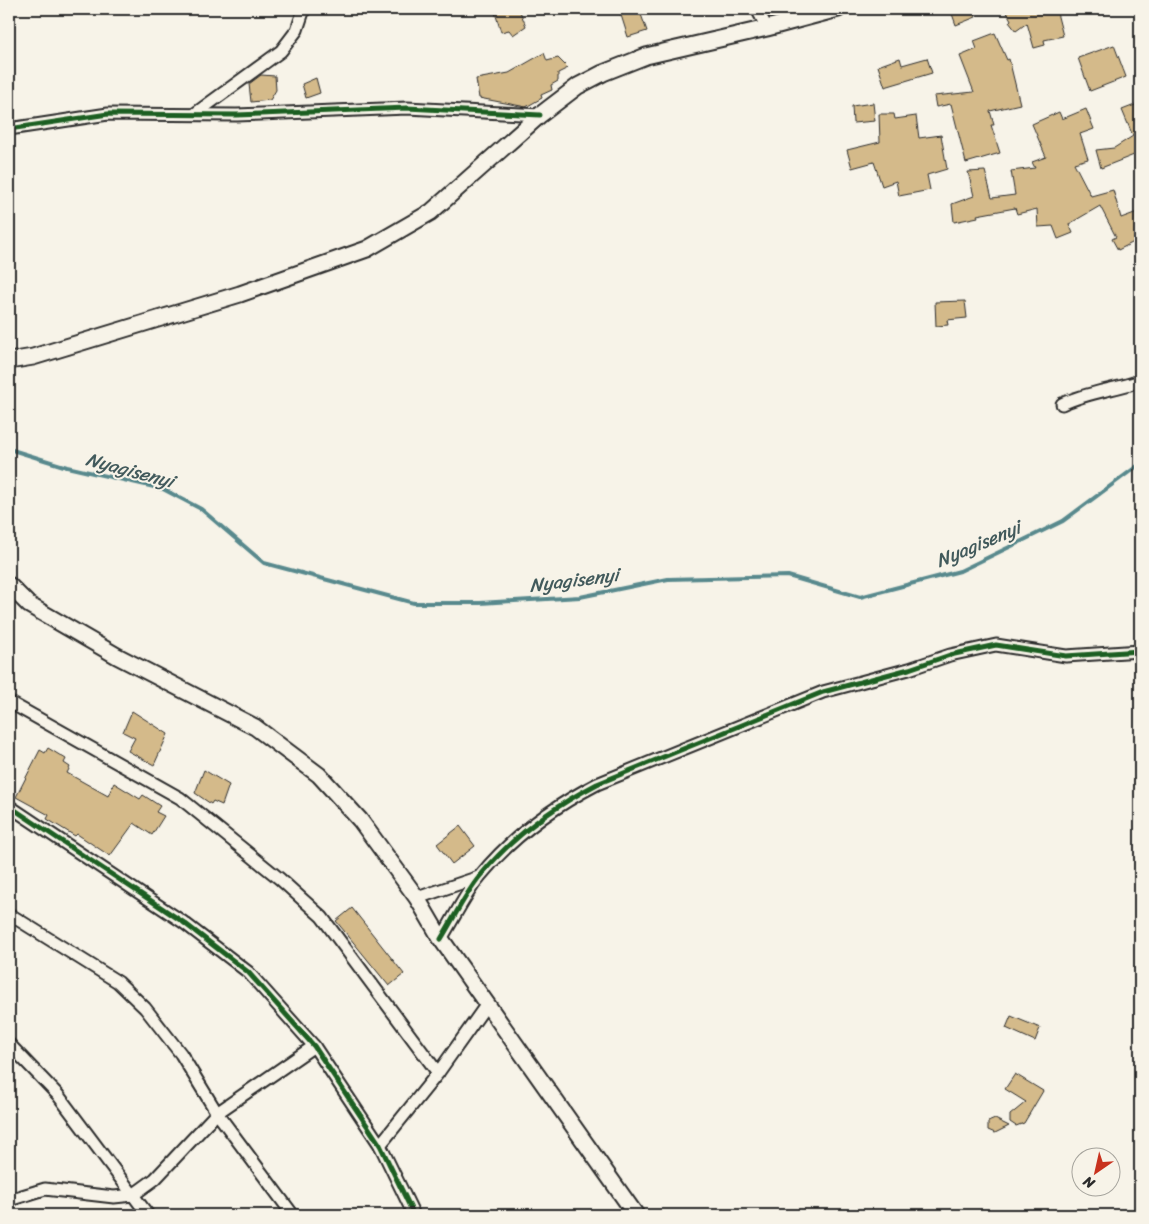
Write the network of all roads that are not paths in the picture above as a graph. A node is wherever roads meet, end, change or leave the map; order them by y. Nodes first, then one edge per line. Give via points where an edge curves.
1 (304, 9) edge
2 (757, 9) edge
3 (838, 9) edge
4 (767, 28) junction
5 (196, 113) junction
6 (540, 115) junction
7 (9, 129) edge
8 (9, 361) edge
9 (1140, 382) edge
10 (1062, 404) dead end
11 (9, 585) edge
12 (1140, 651) edge
13 (9, 702) edge
14 (9, 806) edge
15 (479, 877) junction
16 (416, 898) junction
17 (9, 914) edge
18 (441, 938) junction
19 (487, 1004) junction
20 (9, 1044) edge
21 (314, 1046) junction
22 (438, 1073) junction
23 (217, 1114) junction
24 (380, 1145) junction
25 (133, 1196) junction
26 (9, 1200) edge
27 (148, 1215) edge
28 (293, 1215) edge
29 (414, 1215) edge
30 (636, 1215) edge

1 - 5 street via 297,30 281,52
2 - 4 street
3 - 4 main road
4 - 6 main road via 646,56 578,86
5 - 6 street via 237,115 408,108
5 - 7 street via 108,114
6 - 8 main road via 431,212 367,249 240,294 33,357
9 - 10 street via 1082,394
11 - 16 main road via 30,605 117,656 255,727 320,775 360,820
12 - 15 street via 1066,656 996,645 823,692 570,798 527,829
13 - 22 street via 180,798 280,879 322,917
14 - 21 street via 183,922 248,972
15 - 16 street
15 - 18 street
16 - 18 main road
17 - 23 street via 118,982 139,1002 181,1054
18 - 19 main road
19 - 22 street
19 - 30 main road
20 - 25 street via 58,1096
21 - 23 street
21 - 24 street
22 - 24 street
23 - 25 street
23 - 28 street
24 - 29 street
25 - 26 street via 114,1197 45,1189
25 - 27 street

